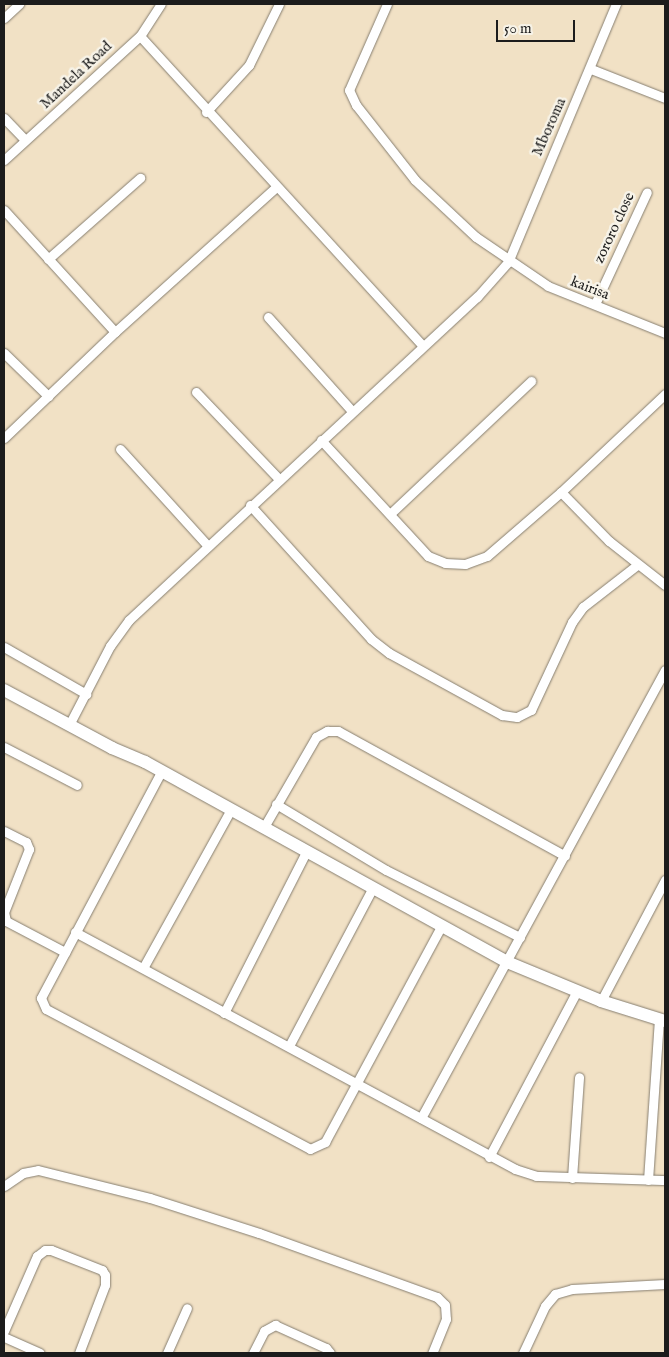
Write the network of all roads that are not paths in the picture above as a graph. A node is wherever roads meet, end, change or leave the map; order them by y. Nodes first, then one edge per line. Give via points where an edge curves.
1 (19, 4) edge
2 (161, 4) edge
3 (279, 4) edge
4 (386, 4) edge
5 (616, 4) edge
6 (4, 18) edge
7 (140, 36) junction
8 (591, 69) junction
9 (665, 98) edge
10 (206, 112) junction
11 (4, 118) edge
12 (25, 140) junction
13 (4, 160) edge
14 (140, 178) dead end
15 (276, 187) junction
16 (646, 192) dead end
17 (4, 210) edge
18 (48, 259) junction
19 (508, 262) junction
20 (595, 304) junction
21 (268, 318) dead end
22 (115, 332) junction
23 (665, 333) edge
24 (422, 345) junction
25 (4, 353) edge
26 (532, 381) dead end
27 (196, 392) dead end
28 (665, 394) edge
29 (48, 396) junction
30 (352, 411) junction
31 (4, 438) edge
32 (322, 440) junction
33 (120, 449) dead end
34 (278, 478) junction
35 (561, 492) junction
36 (250, 505) junction
37 (390, 514) junction
38 (208, 546) junction
39 (637, 565) junction
40 (665, 585) edge
41 (4, 647) edge
42 (665, 670) edge
43 (4, 690) edge
44 (86, 694) junction
45 (69, 725) junction
46 (4, 747) edge
47 (161, 772) junction
48 (76, 785) dead end
49 (276, 804) junction
50 (231, 809) junction
51 (264, 826) junction
52 (4, 831) edge
53 (307, 850) junction
54 (566, 856) junction
55 (665, 880) edge
56 (372, 889) junction
57 (440, 928) junction
58 (75, 932) junction
59 (520, 937) junction
60 (65, 952) junction
61 (507, 962) junction
62 (144, 968) junction
63 (577, 991) junction
64 (601, 1002) junction
65 (224, 1013) junction
66 (662, 1020) edge
67 (289, 1046) junction
68 (579, 1077) dead end
69 (359, 1084) junction
70 (421, 1118) junction
71 (489, 1157) junction
72 (572, 1178) junction
73 (648, 1180) junction
74 (665, 1180) edge
75 (4, 1186) edge
76 (665, 1284) edge
77 (187, 1308) dead end
78 (4, 1331) edge
79 (4, 1337) edge
80 (40, 1353) edge
81 (79, 1353) edge
82 (167, 1353) edge
83 (253, 1353) edge
84 (330, 1353) edge
85 (432, 1353) edge
86 (523, 1353) edge

1 - 6 street
2 - 7 street, Mandela Road
3 - 10 street via 249,65
4 - 19 street, kairisa via 352,81 352,98 416,180 445,210
5 - 8 street, Mboroma
7 - 10 street
7 - 12 street, Mandela Road
8 - 9 street
8 - 19 street, Mboroma via 560,134
10 - 15 street
11 - 12 street
12 - 13 street, Mandela Road
14 - 18 street
15 - 22 street
15 - 24 street
16 - 20 street, zororo close
17 - 18 street
18 - 22 street
19 - 20 street, kairisa via 548,286
19 - 24 street via 476,297
20 - 23 street, kairisa
21 - 30 street
22 - 29 street
24 - 30 street
25 - 29 street
26 - 37 street
27 - 34 street
28 - 35 street
29 - 31 street
30 - 32 street
32 - 34 street
32 - 37 street
33 - 38 street
34 - 36 street
35 - 37 street via 487,556 465,564 445,563 428,556
35 - 39 street
36 - 38 street
36 - 39 street via 371,639 390,653 502,714 517,717 531,710 583,607
38 - 44 street via 119,631
39 - 40 street
41 - 44 street
42 - 54 street
43 - 45 street
44 - 45 street
45 - 47 street
46 - 48 street
47 - 50 street
47 - 58 street
49 - 51 street
49 - 54 street via 316,737 327,731 338,731
49 - 59 street via 386,870
50 - 51 street
50 - 62 street
51 - 53 street
52 - 60 street via 26,842 30,849 4,912 6,921
53 - 56 street
53 - 65 street
54 - 59 street
55 - 64 street
56 - 57 street
56 - 67 street
57 - 61 street
57 - 69 street
58 - 60 street
58 - 62 street
59 - 61 street
60 - 69 street via 41,998 46,1009 303,1146 310,1149 325,1142
61 - 63 street
61 - 70 street
62 - 65 street
63 - 64 street
63 - 71 street
64 - 66 street
65 - 67 street
66 - 73 street
67 - 69 street
68 - 72 street
69 - 70 street
70 - 71 street
71 - 72 street via 536,1176
72 - 73 street
73 - 74 street
75 - 85 street via 23,1174 38,1170 150,1198 437,1297 445,1305 446,1319
76 - 86 street via 555,1294 545,1306
77 - 82 street
78 - 81 street via 37,1256 44,1250 51,1250 105,1274 105,1285
79 - 80 street
83 - 84 street via 264,1331 275,1325 326,1348

